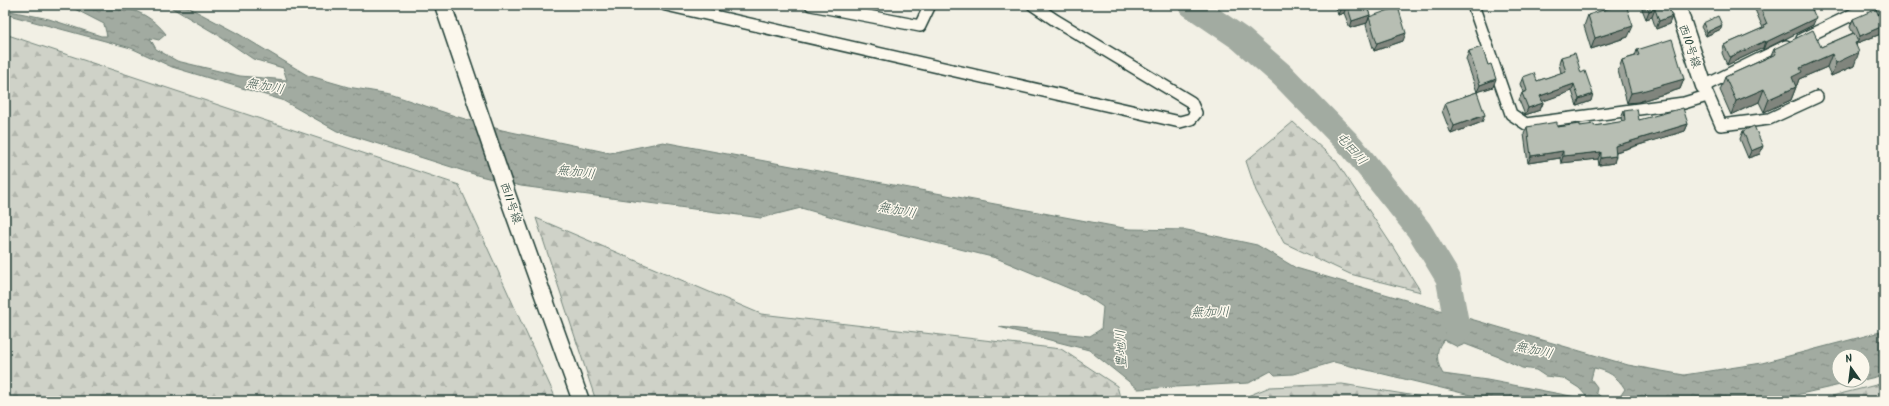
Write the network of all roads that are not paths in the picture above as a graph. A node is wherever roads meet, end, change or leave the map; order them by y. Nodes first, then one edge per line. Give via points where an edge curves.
1 (443, 5) edge
2 (666, 5) edge
3 (811, 5) edge
4 (930, 5) edge
5 (1033, 5) edge
6 (1473, 5) edge
7 (1677, 5) edge
8 (1872, 5) edge
9 (1881, 5) edge
10 (824, 7) edge
11 (1884, 12) edge
12 (1705, 91) junction
13 (1817, 97) dead end
14 (580, 401) edge

1 - 14 street, 西11号線
2 - 5 street via 1180,122 1191,120 1196,113 1191,102
3 - 10 street
4 - 10 street via 920,26
6 - 12 street via 1511,114 1526,124 1684,103
7 - 12 street, 西10号線
8 - 12 street
9 - 11 street
12 - 13 street via 1721,125 1769,119

